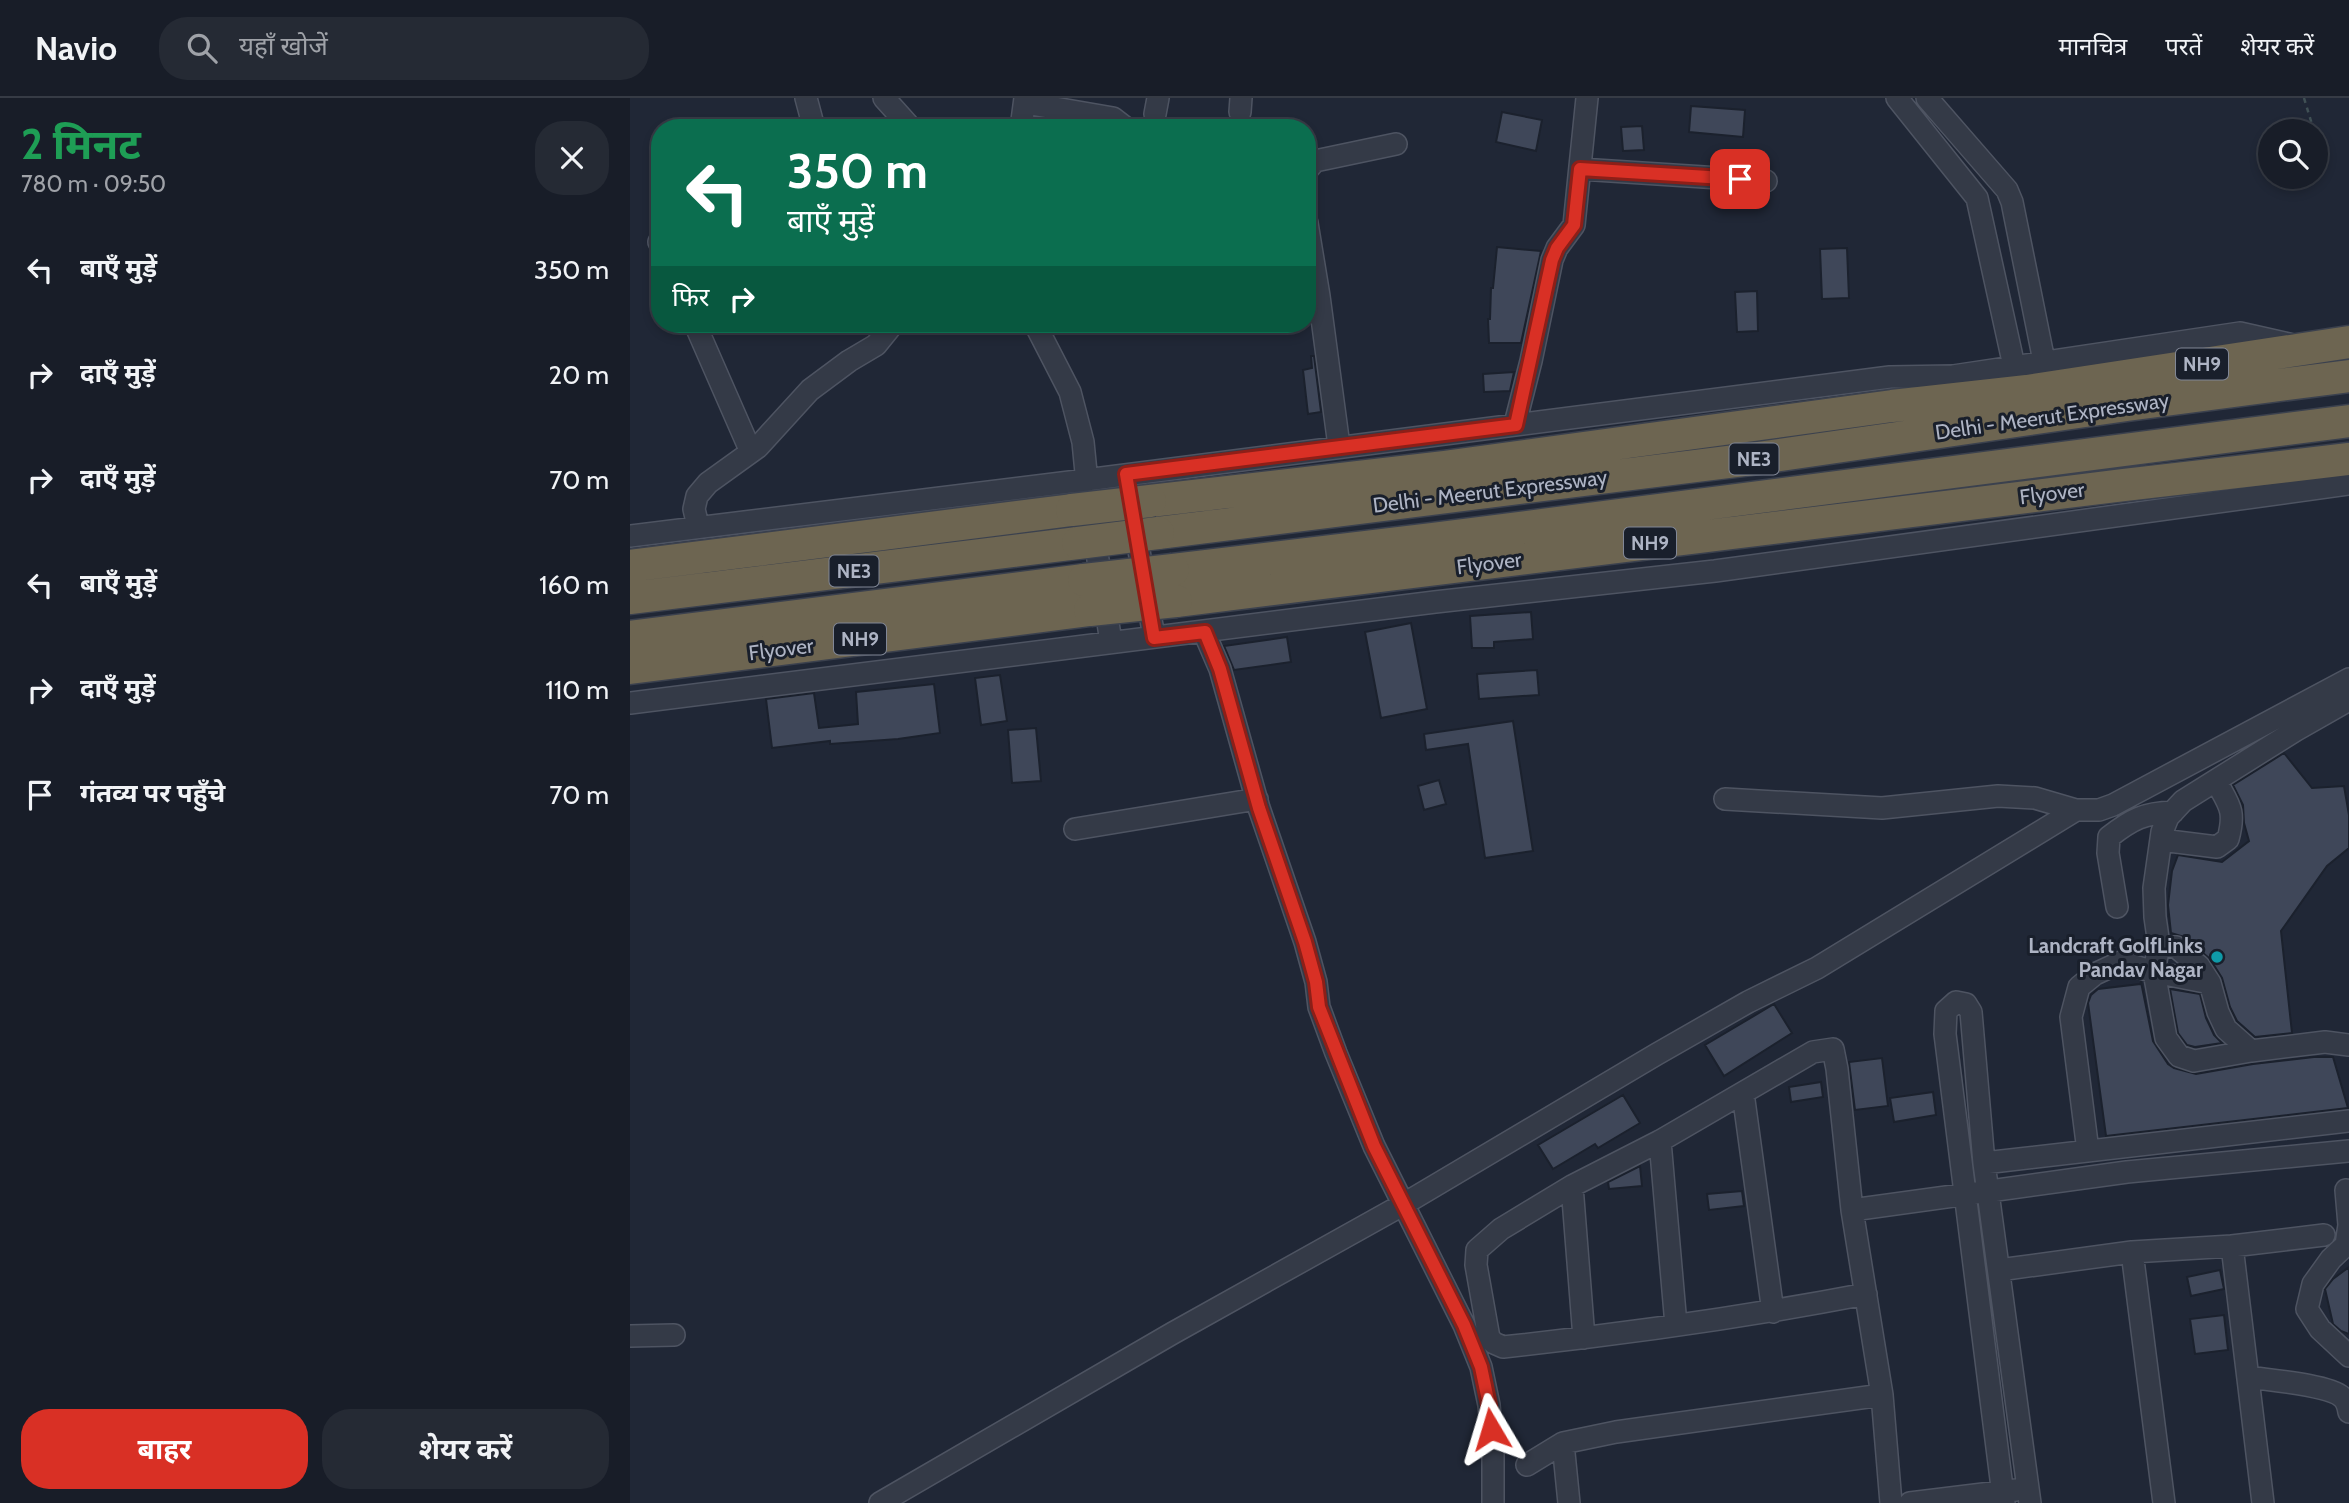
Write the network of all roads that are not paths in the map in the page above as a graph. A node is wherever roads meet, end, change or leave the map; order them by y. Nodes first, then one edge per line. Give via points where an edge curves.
1 (806, 98) edge
2 (884, 98) edge
3 (1587, 98) edge
4 (1897, 98) edge
5 (1927, 98) edge
6 (1025, 100) edge
7 (812, 119) edge
8 (903, 119) edge
9 (1022, 119) edge
10 (1114, 119) edge
11 (1396, 144) dead end
12 (1316, 161) edge
13 (1580, 169) junction
14 (1766, 181) dead end
15 (1316, 278) edge
16 (699, 333) edge
17 (872, 333) edge
18 (885, 333) edge
19 (1040, 333) edge
20 (2349, 342) edge
21 (876, 345) junction
22 (2306, 348) junction
23 (2044, 361) junction
24 (2014, 366) junction
25 (2349, 376) edge
26 (2349, 421) edge
27 (1516, 425) junction
28 (1339, 446) junction
29 (751, 453) junction
30 (2349, 459) edge
31 (1126, 474) junction
32 (1086, 480) junction
33 (2349, 484) edge
34 (698, 526) junction
35 (630, 536) edge
36 (630, 566) edge
37 (630, 598) edge
38 (1205, 632) junction
39 (630, 637) edge
40 (1154, 638) junction
41 (1111, 642) junction
42 (630, 668) edge
43 (2349, 679) edge
44 (2349, 701) edge
45 (630, 703) edge
46 (2216, 780) junction
47 (1257, 799) junction
48 (1725, 799) dead end
49 (2076, 810) junction
50 (2173, 812) junction
51 (1075, 829) dead end
52 (2161, 840) junction
53 (2117, 907) dead end
54 (2159, 945) junction
55 (2154, 972) junction
56 (2210, 983) junction
57 (2349, 1045) edge
58 (2251, 1051) junction
59 (1743, 1093) junction
60 (2349, 1121) edge
61 (1660, 1142) junction
62 (2349, 1150) edge
63 (2088, 1151) junction
64 (1984, 1163) junction
65 (1572, 1186) junction
66 (2346, 1190) dead end
67 (1988, 1191) junction
68 (1966, 1194) junction
69 (1404, 1204) junction
70 (1852, 1210) junction
71 (2349, 1225) edge
72 (2324, 1235) dead end
73 (2232, 1246) junction
74 (2132, 1252) junction
75 (1999, 1269) junction
76 (1866, 1294) junction
77 (1773, 1312) junction
78 (1676, 1325) junction
79 (674, 1335) dead end
80 (630, 1336) edge
81 (1584, 1338) junction
82 (2349, 1356) edge
83 (2249, 1377) junction
84 (1882, 1395) junction
85 (2349, 1412) edge
86 (1563, 1443) junction
87 (1527, 1465) dead end
88 (2029, 1496) edge
89 (2003, 1497) edge
90 (880, 1503) edge
91 (1493, 1503) edge
92 (1569, 1503) edge
93 (1891, 1503) edge
94 (1910, 1503) edge
95 (2164, 1503) edge
96 (2263, 1503) edge

1 - 7 street
2 - 8 street
3 - 13 street
4 - 24 street via 1977,198
5 - 23 street via 2000,180 2012,202
6 - 9 street
6 - 10 street
11 - 12 street
13 - 14 street
13 - 27 street via 1574,225 1552,260
15 - 28 street
16 - 29 street
17 - 21 street
18 - 21 street
19 - 32 street via 1070,392 1086,457
20 - 22 highway, NH9
21 - 29 street via 810,390
22 - 23 street via 2240,333
22 - 36 highway, NH9, bridge via 2027,391 1445,467
23 - 24 street
24 - 27 street via 1953,376 1890,377
25 - 37 highway, Delhi - Meerut Expressway / NE3, bridge via 1752,459
26 - 39 highway, Delhi - Meerut Expressway / NE3, bridge
27 - 28 street
28 - 31 street
29 - 34 street via 697,496
30 - 42 highway, Flyover / NH9, bridge
31 - 32 street
31 - 40 street
32 - 34 street
32 - 41 street
33 - 38 street via 1716,571
34 - 35 street
38 - 40 street
38 - 47 street
40 - 41 street
41 - 45 street
43 - 49 street via 2113,804 2099,810
44 - 46 street
46 - 50 street
46 - 52 street via 2231,808 2228,839 2217,847
47 - 51 street
47 - 69 street via 1305,942 1335,1053
48 - 49 street via 1882,808 1998,796 2035,798
49 - 69 street via 1817,968 1748,1002
50 - 52 street
50 - 53 street via 2150,813 2109,837
52 - 54 street via 2154,888
54 - 55 street
54 - 56 street via 2176,947 2199,966
55 - 56 street
55 - 58 street via 2166,1038 2179,1056 2194,1062
55 - 63 street via 2121,962 2079,987 2071,1017
56 - 58 street via 2226,1029
57 - 58 street via 2325,1042
59 - 61 street
59 - 70 street via 1813,1052 1833,1049
59 - 77 street
60 - 63 street
61 - 65 street
61 - 78 street
62 - 67 street
63 - 64 street
64 - 67 street
64 - 68 street via 1971,1013 1966,1004 1956,1002 1946,1011 1945,1034
65 - 81 street
65 - 81 street via 1483,1242 1476,1265 1489,1338 1494,1343 1503,1347
66 - 71 street
67 - 68 street
67 - 75 street
68 - 70 street
68 - 89 street
69 - 90 street
69 - 91 street via 1481,1367 1489,1405
70 - 76 street
71 - 82 street via 2346,1245 2313,1284 2307,1309 2320,1329
72 - 73 street
73 - 74 street
73 - 83 street
74 - 75 street
74 - 95 street
75 - 88 street
76 - 77 street
76 - 84 street
77 - 78 street
78 - 81 street
79 - 80 street
83 - 85 street via 2339,1394
83 - 96 street
84 - 86 street
84 - 93 street
86 - 87 street
86 - 92 street
88 - 89 street
89 - 94 street

